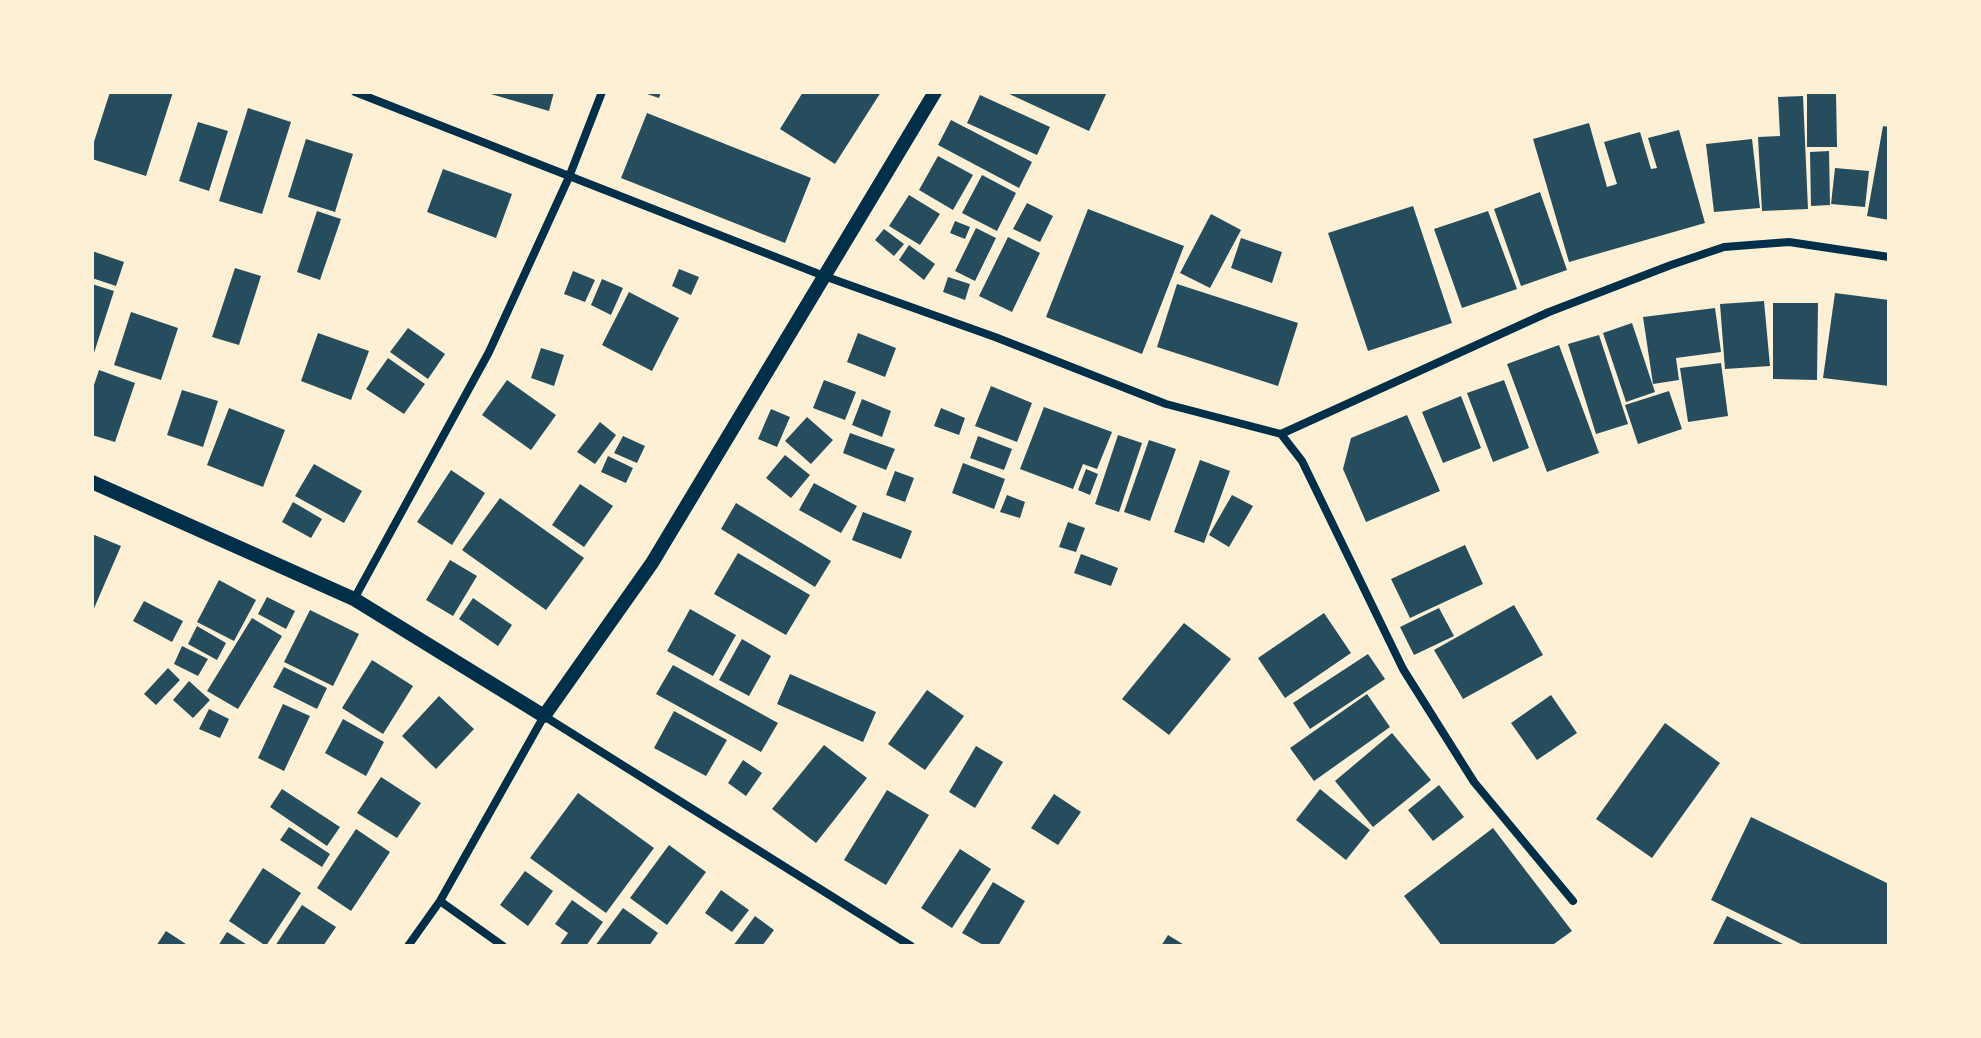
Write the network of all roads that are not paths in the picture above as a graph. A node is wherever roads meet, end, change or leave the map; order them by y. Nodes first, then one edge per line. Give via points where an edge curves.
1 (355, 92) edge
2 (602, 92) edge
3 (935, 92) edge
4 (569, 177) junction
5 (1889, 257) edge
6 (824, 276) junction
7 (1281, 434) junction
8 (92, 482) edge
9 (354, 599) junction
10 (544, 716) junction
11 (440, 901) junction
12 (1573, 901) dead end
13 (408, 946) edge
14 (503, 946) edge
15 (911, 946) edge

1 - 4 street
2 - 4 street
3 - 6 street
4 - 6 street
4 - 9 street via 489,352
5 - 7 street via 1789,242 1724,247 1549,312
6 - 7 street via 1166,404
6 - 10 street via 652,563
7 - 12 street via 1302,461 1403,669 1474,782
8 - 9 street
9 - 10 street
10 - 11 street
10 - 15 street
11 - 13 street
11 - 14 street

